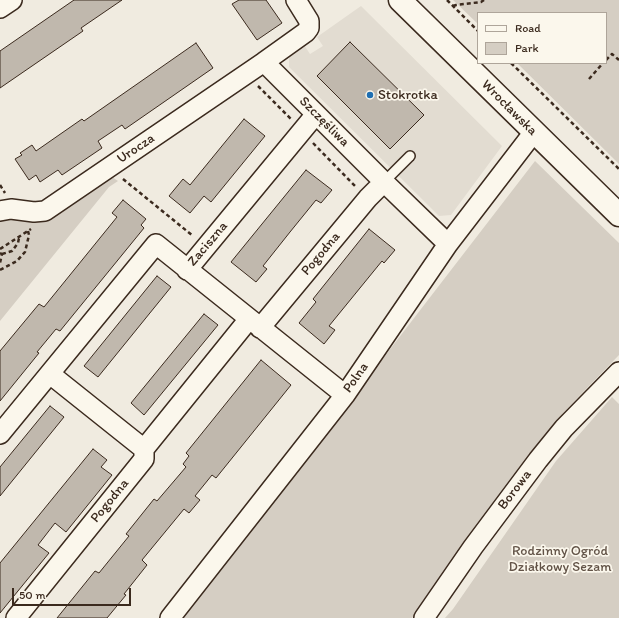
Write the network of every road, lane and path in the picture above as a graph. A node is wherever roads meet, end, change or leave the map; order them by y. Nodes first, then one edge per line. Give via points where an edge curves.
1 (12, 0) edge
2 (296, 0) edge
3 (400, 0) edge
4 (447, 0) edge
5 (484, 0) edge
6 (489, 1) dead end
7 (453, 6) junction
8 (0, 8) edge
9 (477, 30) edge
10 (607, 59) edge
11 (619, 60) edge
12 (264, 62) junction
13 (512, 64) edge
14 (602, 64) edge
15 (589, 79) dead end
16 (316, 114) junction
17 (534, 132) junction
18 (410, 156) dead end
19 (111, 167) junction
20 (619, 169) edge
21 (384, 182) junction
22 (0, 211) edge
23 (41, 212) junction
24 (619, 215) edge
25 (28, 231) junction
26 (19, 238) junction
27 (448, 244) junction
28 (206, 247) junction
29 (0, 249) edge
30 (1, 254) edge
31 (0, 263) edge
32 (0, 270) edge
33 (187, 270) junction
34 (254, 324) junction
35 (619, 372) edge
36 (50, 374) junction
37 (345, 395) junction
38 (0, 434) edge
39 (144, 454) junction
40 (16, 618) edge
41 (170, 618) edge
42 (424, 618) edge

1 - 8 street
2 - 12 street via 309,21 309,28
3 - 17 street, Wrocławska
4 - 7 path
5 - 6 path
5 - 7 path
7 - 9 path
10 - 11 path via 612,54
12 - 16 street, Szczęśliwa
12 - 19 street, Urocza
13 - 20 path
14 - 15 path
16 - 21 street, Szczęśliwa
16 - 28 street, Zaciszna
17 - 24 street, Wrocławska
17 - 27 street, Polna
18 - 21 lane
19 - 23 street, Urocza
19 - 28 path
21 - 27 street, Szczęśliwa
21 - 34 street, Pogodna
22 - 23 street via 11,209
23 - 25 path via 41,223
25 - 26 path
25 - 32 path via 30,234 25,252 17,261
26 - 29 path
26 - 30 path via 12,251
27 - 37 street, Polna
28 - 33 street, Zaciszna
30 - 31 path
33 - 34 street
33 - 36 street, Zaciszna via 156,244
34 - 37 street
34 - 39 street, Pogodna
35 - 42 street, Borowa via 564,428 538,460
36 - 38 street
36 - 39 street
37 - 41 street, Polna
39 - 40 street, Pogodna

